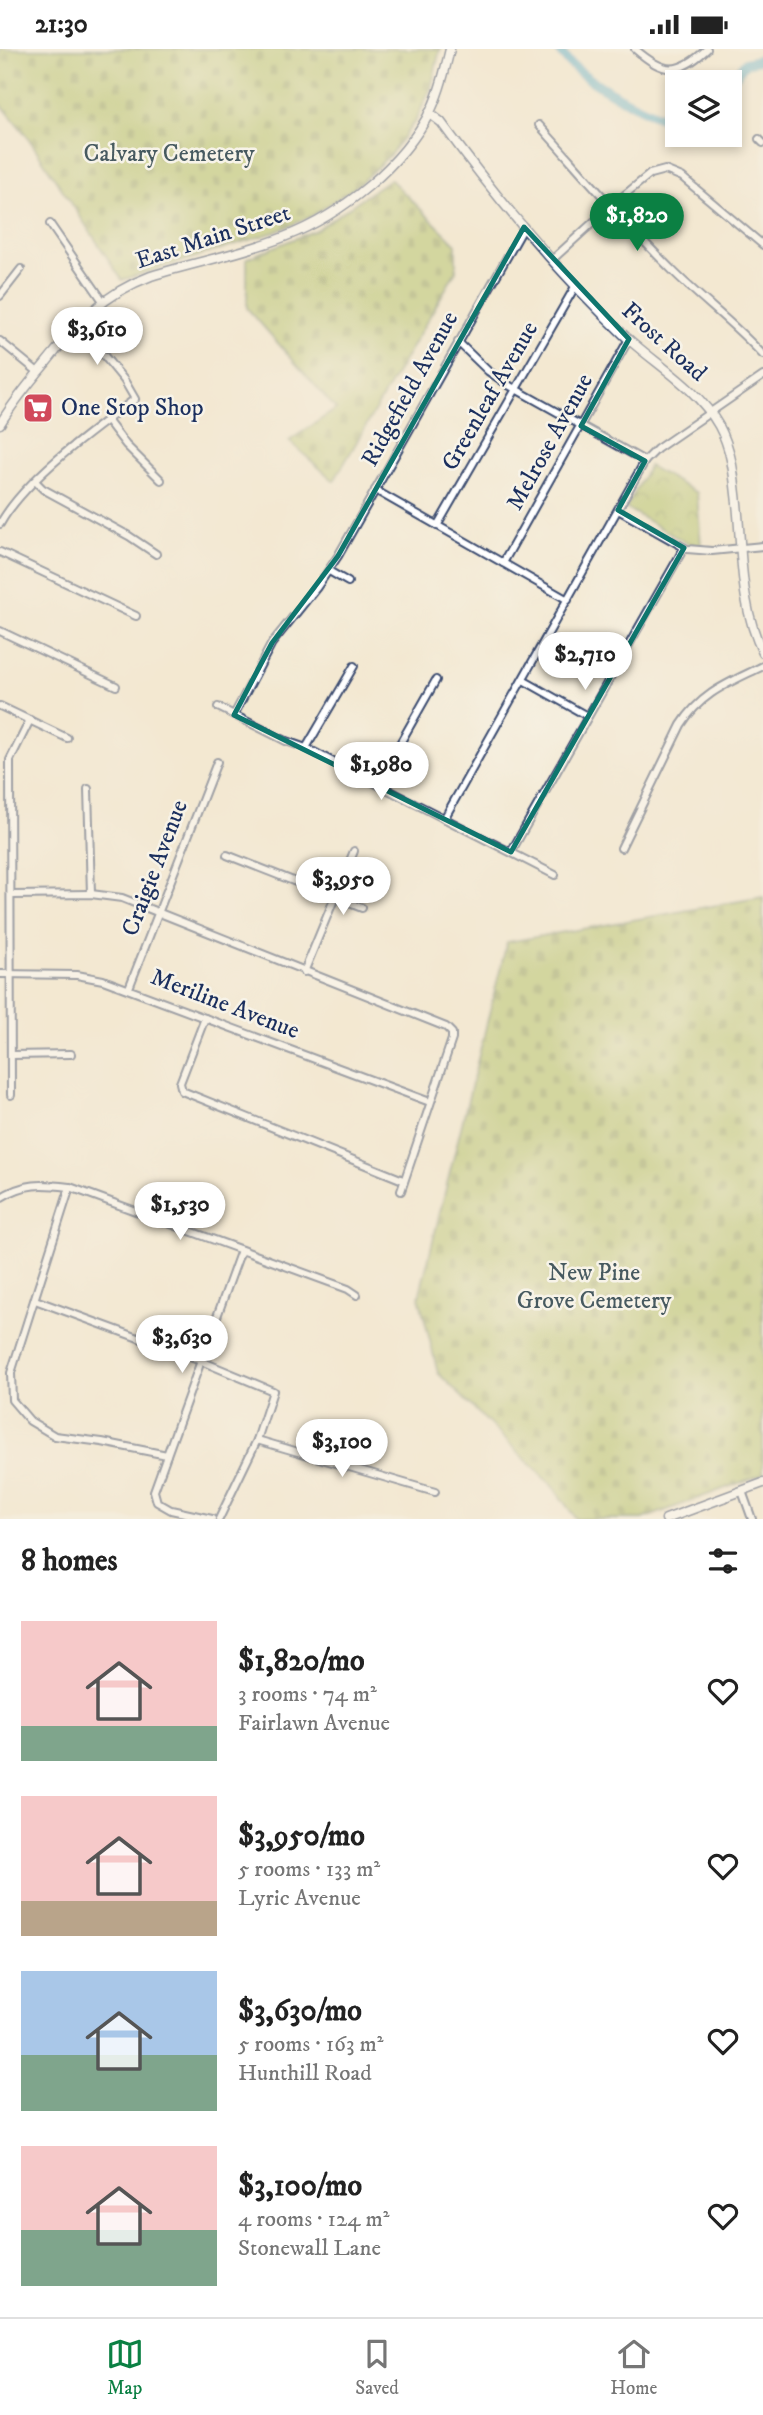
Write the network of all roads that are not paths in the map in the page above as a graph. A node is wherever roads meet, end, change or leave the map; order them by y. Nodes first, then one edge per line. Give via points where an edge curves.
1 (450, 49) edge
2 (635, 49) edge
3 (707, 49) edge
4 (429, 113) junction
5 (540, 125) dead end
6 (611, 206) junction
7 (50, 224) dead end
8 (524, 227) junction
9 (763, 245) edge
10 (553, 259) junction
11 (21, 269) dead end
12 (576, 285) junction
13 (0, 296) edge
14 (103, 301) junction
15 (78, 324) junction
16 (629, 339) junction
17 (0, 341) edge
18 (458, 342) junction
19 (763, 355) edge
20 (38, 372) junction
21 (763, 376) edge
22 (517, 390) junction
23 (710, 412) junction
24 (107, 420) junction
25 (0, 424) edge
26 (581, 426) junction
27 (645, 461) junction
28 (160, 480) dead end
29 (35, 481) junction
30 (375, 490) junction
31 (618, 510) junction
32 (0, 524) edge
33 (437, 526) junction
34 (763, 547) edge
35 (684, 548) junction
36 (741, 549) junction
37 (0, 552) edge
38 (156, 554) dead end
39 (503, 563) junction
40 (328, 571) junction
41 (348, 582) dead end
42 (568, 600) junction
43 (136, 616) dead end
44 (0, 631) edge
45 (763, 653) edge
46 (354, 666) dead end
47 (763, 666) edge
48 (436, 680) dead end
49 (523, 680) junction
50 (116, 686) dead end
51 (0, 706) edge
52 (218, 707) dead end
53 (234, 715) junction
54 (587, 716) junction
55 (30, 720) junction
56 (67, 738) dead end
57 (306, 748) junction
58 (217, 762) dead end
59 (377, 784) junction
60 (88, 789) dead end
61 (444, 819) junction
62 (621, 848) dead end
63 (354, 851) dead end
64 (511, 852) junction
65 (227, 855) dead end
66 (555, 875) dead end
67 (91, 894) junction
68 (12, 895) junction
69 (335, 898) junction
70 (362, 908) dead end
71 (159, 912) junction
72 (304, 972) junction
73 (0, 974) edge
74 (12, 974) junction
75 (129, 988) junction
76 (205, 1018) junction
77 (71, 1054) dead end
78 (12, 1055) junction
79 (11, 1095) dead end
80 (430, 1102) junction
81 (403, 1180) junction
82 (70, 1187) junction
83 (401, 1191) dead end
84 (0, 1198) edge
85 (241, 1250) junction
86 (357, 1295) dead end
87 (35, 1300) junction
88 (201, 1361) junction
89 (257, 1440) junction
90 (167, 1455) junction
91 (763, 1483) edge
92 (742, 1491) junction
93 (435, 1492) dead end
94 (212, 1519) edge
95 (219, 1519) edge
96 (668, 1519) edge
97 (752, 1519) edge

1 - 4 main road, East Main Street
2 - 3 street via 653,64 674,69 690,64
4 - 8 main road, Frost Road
4 - 14 main road, East Main Street via 387,169 315,222 271,242 143,279
5 - 6 street
6 - 9 street via 650,174 672,171
6 - 10 street
6 - 19 street
7 - 14 street
8 - 10 main road, Frost Road
8 - 18 street, Ridgefield Avenue
10 - 12 main road, Frost Road
11 - 13 street
12 - 16 main road, Frost Road
12 - 22 street, Greenleaf Avenue
14 - 15 main road, East Main Street
15 - 20 main road, East Main Street
15 - 24 street via 135,399
16 - 23 main road, Frost Road
16 - 26 street, Melrose Avenue
17 - 20 street
18 - 22 street via 488,371
18 - 30 street, Ridgefield Avenue
20 - 25 main road, East Main Street
21 - 23 street
22 - 26 street
22 - 33 street, Greenleaf Avenue
23 - 27 street
23 - 36 main road, Frost Road via 731,456
24 - 28 street
24 - 29 street
26 - 27 street
26 - 39 street, Melrose Avenue
27 - 31 street
29 - 32 street
29 - 38 street
30 - 33 street
30 - 40 street, Ridgefield Avenue
31 - 35 street
31 - 42 street
33 - 39 street
34 - 36 street
35 - 36 street
35 - 54 street
36 - 45 main road, Frost Road via 748,613
37 - 43 street
39 - 42 street
40 - 41 street
40 - 53 street, Ridgefield Avenue via 272,643
42 - 49 street
44 - 50 street
46 - 57 street
47 - 62 street via 711,692 692,709
48 - 59 street
49 - 54 street
49 - 61 street
51 - 55 street
52 - 53 street
53 - 57 street
54 - 64 street
55 - 56 street
55 - 68 street via 10,760
57 - 59 street
58 - 71 street, Craigie Avenue
59 - 61 street
60 - 67 street
61 - 64 street
63 - 69 street
64 - 66 street
65 - 69 street
67 - 68 street
67 - 71 street via 122,898
68 - 74 street
69 - 70 street
69 - 72 street
71 - 72 street
71 - 75 street, Craigie Avenue
72 - 80 street via 452,1033
73 - 74 street, Meriline Avenue
74 - 75 street, Meriline Avenue via 76,975
74 - 78 street
75 - 76 street, Meriline Avenue
76 - 80 street, Meriline Avenue
76 - 81 street via 180,1083 182,1091
77 - 78 street
78 - 79 street
80 - 81 street
81 - 83 street
82 - 84 street via 36,1184
82 - 85 street
82 - 87 street
85 - 86 street
85 - 88 street
87 - 88 street
87 - 90 street via 11,1373 12,1400 30,1422 55,1436
88 - 89 street via 273,1391
88 - 90 street
89 - 93 street
89 - 95 street
90 - 94 street via 154,1491 157,1501 171,1510
91 - 92 main road
92 - 96 main road
92 - 97 street

